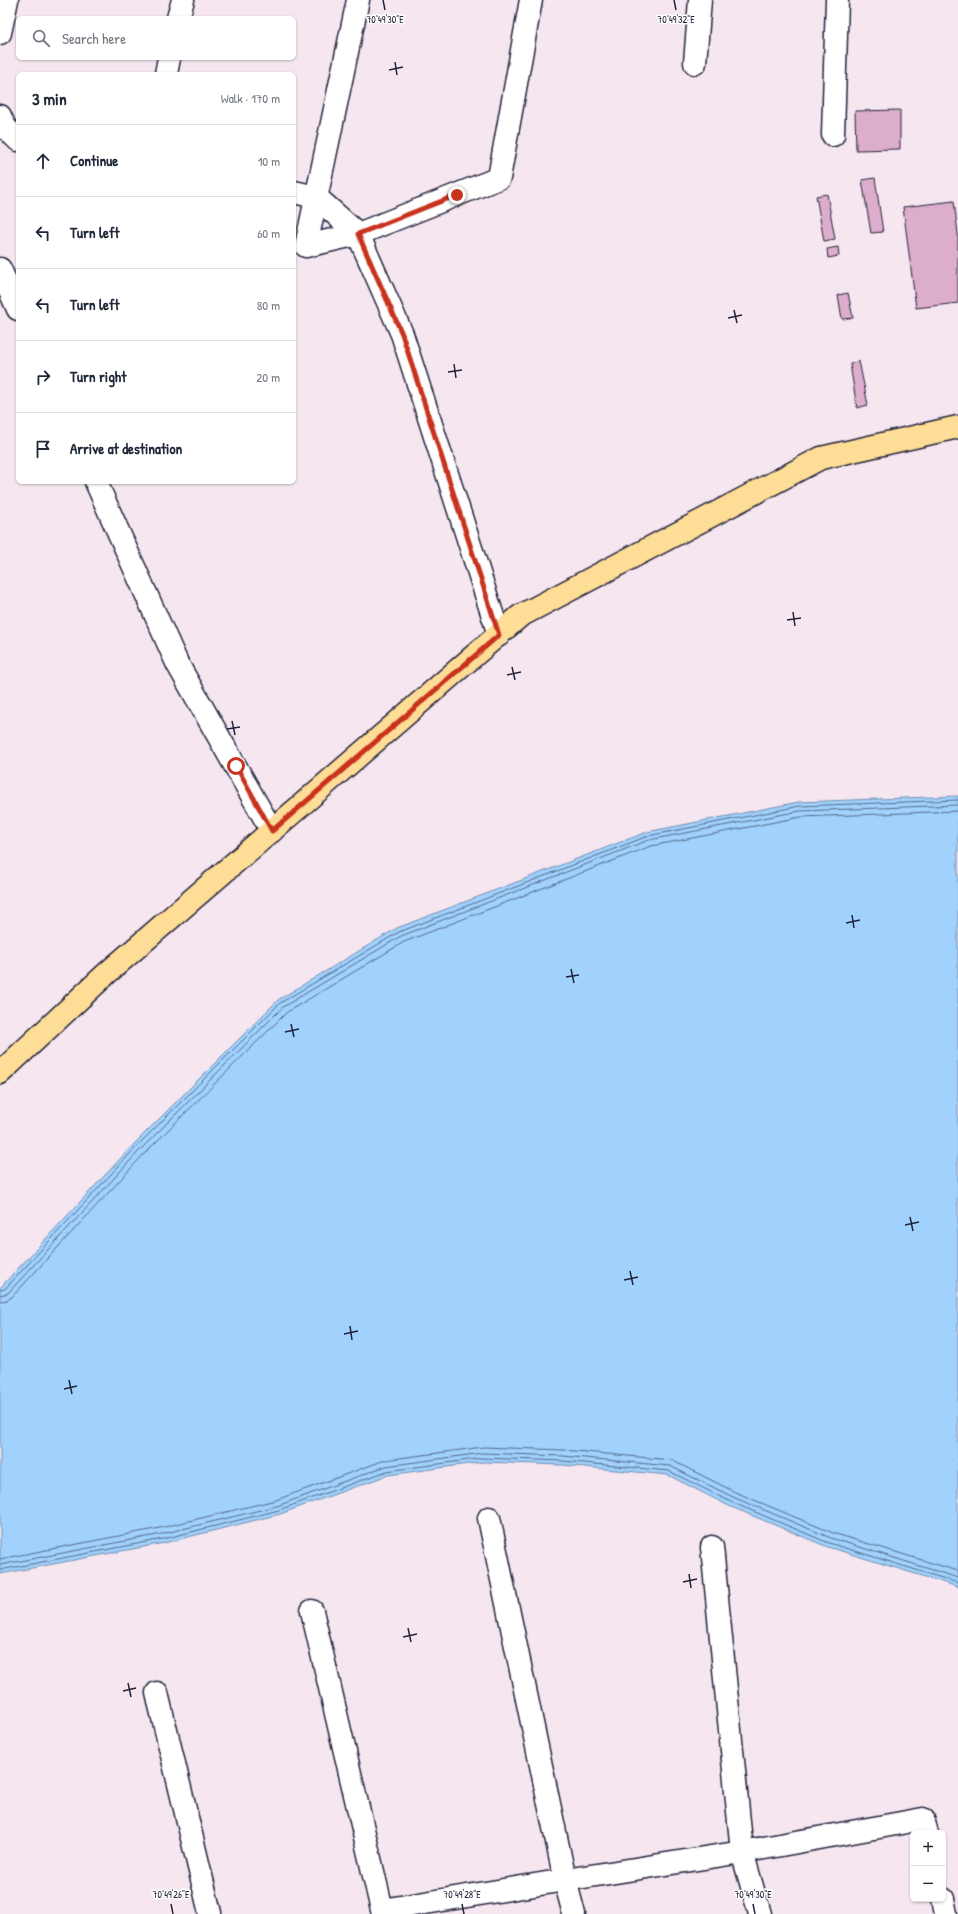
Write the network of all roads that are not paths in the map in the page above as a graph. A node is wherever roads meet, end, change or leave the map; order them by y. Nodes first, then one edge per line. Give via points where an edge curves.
1 (7, 0) edge
2 (182, 0) edge
3 (358, 0) edge
4 (531, 0) edge
5 (700, 0) edge
6 (837, 0) edge
7 (178, 16) edge
8 (0, 33) edge
9 (169, 60) edge
10 (695, 63) dead end
11 (166, 72) edge
12 (0, 116) edge
13 (833, 135) dead end
14 (16, 138) edge
15 (296, 192) edge
16 (316, 197) junction
17 (358, 234) junction
18 (0, 269) edge
19 (16, 305) edge
20 (958, 427) edge
21 (97, 484) edge
22 (499, 635) junction
23 (272, 831) junction
24 (0, 1073) edge
25 (489, 1518) dead end
26 (712, 1547) dead end
27 (312, 1611) dead end
28 (157, 1693) dead end
29 (926, 1830) edge
30 (742, 1852) junction
31 (565, 1880) junction
32 (944, 1902) edge
33 (383, 1912) edge
34 (209, 1914) edge
35 (574, 1914) edge
36 (760, 1914) edge
37 (946, 1914) edge

1 - 8 street
2 - 7 street
3 - 16 street
4 - 17 street via 499,178
5 - 10 street
6 - 13 street
9 - 11 street
12 - 14 street via 5,127
15 - 16 street
16 - 17 street
16 - 17 street via 306,246
17 - 22 street via 402,334
18 - 19 street
20 - 22 main road via 821,458 520,616
21 - 23 street via 178,663
22 - 23 main road
23 - 24 main road via 106,974
25 - 31 street
26 - 30 street
27 - 33 street
28 - 34 street
29 - 30 street via 923,1819
30 - 31 street
30 - 36 street
31 - 33 street
31 - 35 street
32 - 37 street

